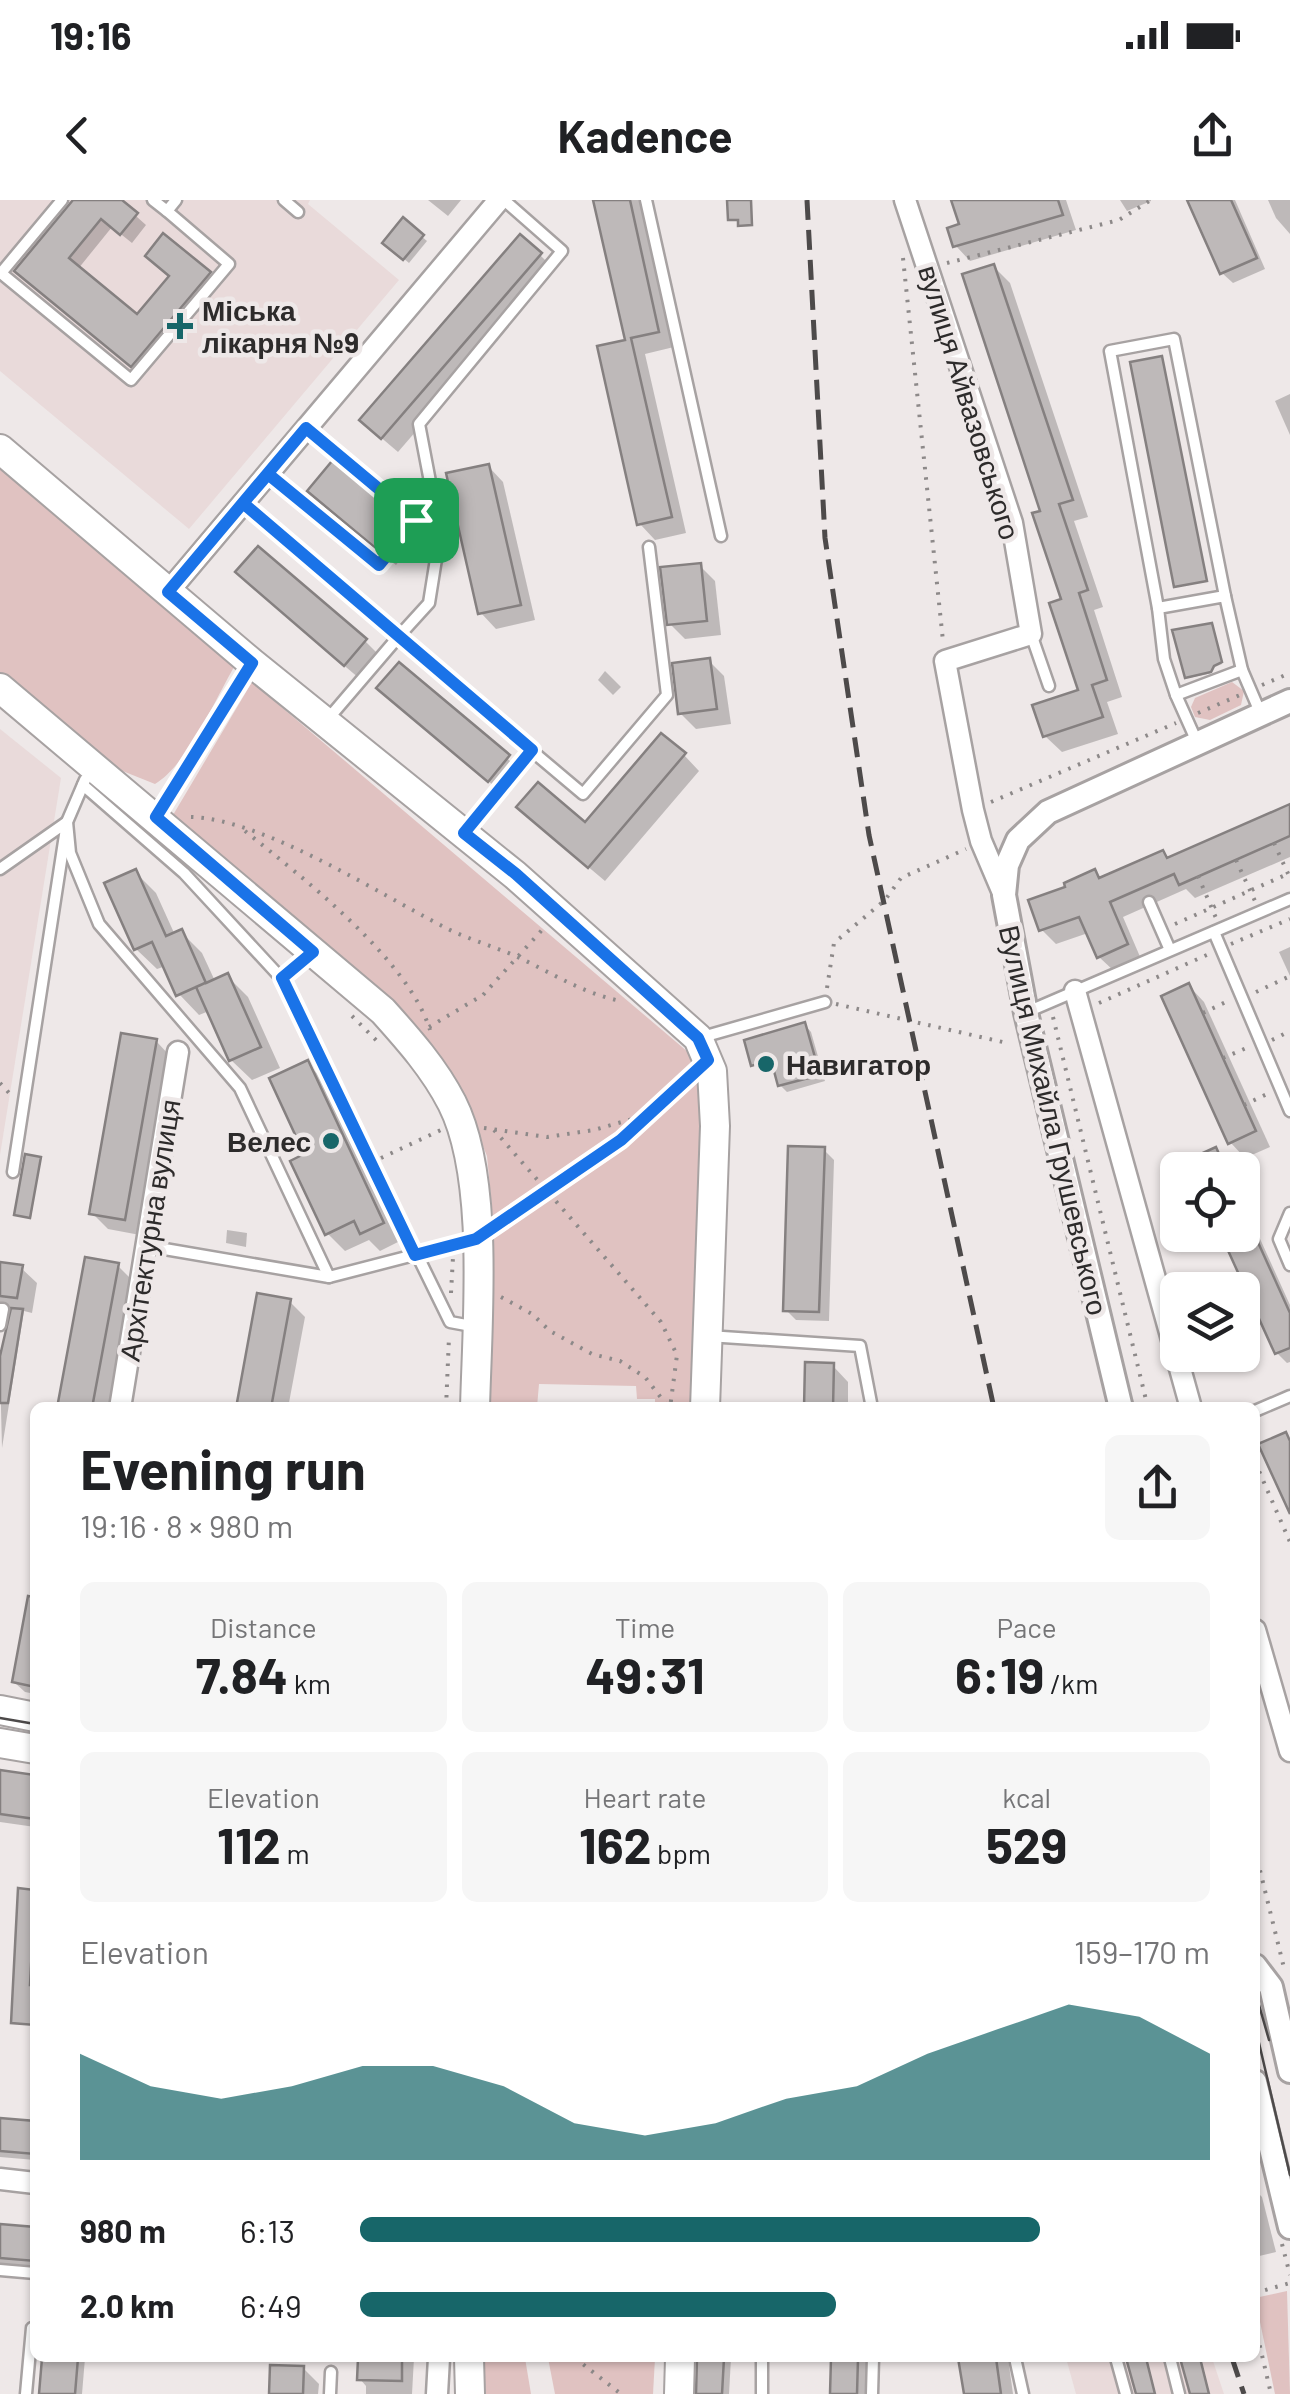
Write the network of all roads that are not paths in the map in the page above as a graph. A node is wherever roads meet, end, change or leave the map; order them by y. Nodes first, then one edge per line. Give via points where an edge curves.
1 (62, 200) edge
2 (153, 200) edge
3 (176, 200) edge
4 (284, 200) edge
5 (502, 200) edge
6 (646, 200) edge
7 (906, 200) edge
8 (166, 211) junction
9 (298, 212) dead end
10 (306, 428) junction
11 (0, 449) edge
12 (268, 474) junction
13 (243, 503) junction
14 (721, 536) dead end
15 (649, 547) dead end
16 (168, 592) junction
17 (1226, 596) junction
18 (1158, 608) junction
19 (1031, 634) junction
20 (398, 636) junction
21 (1242, 670) junction
22 (1049, 686) dead end
23 (0, 688) edge
24 (1176, 695) junction
25 (1290, 701) edge
26 (1261, 714) junction
27 (325, 722) junction
28 (1197, 743) junction
29 (532, 750) junction
30 (87, 774) junction
31 (67, 822) junction
32 (464, 833) junction
33 (0, 869) edge
34 (1004, 894) junction
35 (1290, 898) edge
36 (1149, 902) dead end
37 (1217, 930) junction
38 (1170, 950) junction
39 (313, 952) junction
40 (282, 978) junction
41 (825, 1002) road end
42 (1078, 1002) junction
43 (1026, 1013) junction
44 (703, 1049) junction
45 (178, 1052) dead end
46 (1290, 1111) edge
47 (13, 1172) dead end
48 (1290, 1213) edge
49 (465, 1242) junction
50 (146, 1246) junction
51 (415, 1255) junction
52 (1290, 1264) edge
53 (328, 1277) junction
54 (0, 1309) edge
55 (463, 1325) junction
56 (0, 1326) edge
57 (708, 1336) junction
58 (1290, 1396) edge
59 (121, 1402) edge
60 (474, 1402) edge
61 (705, 1402) edge
62 (871, 1402) edge
63 (1120, 1402) edge
64 (1190, 1402) edge
65 (1260, 1409) edge
66 (1260, 1647) edge
67 (0, 1710) edge
68 (30, 1716) edge
69 (0, 1742) edge
70 (30, 1748) edge
71 (1290, 1751) edge
72 (1260, 1973) edge
73 (1290, 2071) edge
74 (1260, 2103) edge
75 (0, 2179) edge
76 (30, 2182) edge
77 (1290, 2227) edge
78 (0, 2270) edge
79 (30, 2273) edge
80 (30, 2350) edge
81 (438, 2362) edge
82 (468, 2362) edge
83 (680, 2362) edge
84 (762, 2362) edge
85 (873, 2362) edge
86 (1017, 2362) edge
87 (1117, 2362) edge
88 (1171, 2362) edge
89 (331, 2372) dead end
90 (26, 2394) edge
91 (330, 2394) edge
92 (437, 2394) edge
93 (470, 2394) edge
94 (679, 2394) edge
95 (762, 2394) edge
96 (872, 2394) edge
97 (1022, 2394) edge
98 (1126, 2394) edge
99 (1180, 2394) edge

1 - 8 lane via 1,273 131,380 229,264
2 - 8 lane
3 - 8 lane
4 - 9 lane
5 - 10 street
5 - 20 lane via 562,251 418,424 440,534 430,602
6 - 14 lane
7 - 19 street, вулиця Айвазовського via 1012,523
10 - 12 street
10 - 12 lane via 416,520 379,565
11 - 16 main road
12 - 13 street
13 - 16 street
13 - 20 lane
15 - 29 lane via 667,695 583,794
16 - 27 main road
17 - 18 lane
17 - 18 lane via 1174,339 1110,351
17 - 21 lane
18 - 24 lane
19 - 22 lane
19 - 34 street via 945,660 973,810
20 - 27 lane
20 - 29 lane
21 - 24 lane
21 - 26 lane
23 - 30 main road
24 - 28 lane
25 - 26 street, Вулиця Михайла Грушевського
26 - 28 street, Вулиця Михайла Грушевського
27 - 32 main road
28 - 34 street, Вулиця Михайла Грушевського via 1048,812 1018,840
29 - 32 lane
30 - 31 lane
30 - 39 main road via 156,817
30 - 40 lane
31 - 33 lane
31 - 47 lane
31 - 53 lane via 70,853 98,924 240,1088
32 - 44 main road
34 - 43 street, Вулиця Михайла Грушевського
35 - 37 lane
36 - 38 lane
37 - 38 lane
37 - 46 lane
38 - 42 lane
39 - 40 lane
39 - 49 main road via 382,1011 424,1057 453,1105 453,1134 471,1162
40 - 51 lane
41 - 44 lane
42 - 43 lane via 1050,1002
42 - 64 street
43 - 63 street, Вулиця Михайла Грушевського
44 - 57 main road via 712,1072 714,1126
45 - 50 street, Архітектурна вулиця
48 - 52 lane via 1278,1239
49 - 51 lane
49 - 55 main road via 477,1269
50 - 53 lane
50 - 59 street, Архітектурна вулиця
51 - 53 lane
51 - 55 lane
54 - 56 lane
55 - 60 main road
57 - 61 main road
57 - 62 lane via 860,1346
58 - 65 lane
66 - 71 street
67 - 68 main road
69 - 70 main road
72 - 73 street via 1271,1987
74 - 77 street
75 - 76 street
78 - 79 lane
80 - 90 lane
81 - 92 street
82 - 93 main road
83 - 94 main road
84 - 95 lane
85 - 96 lane
86 - 97 lane
87 - 98 lane
88 - 99 lane
89 - 91 lane

